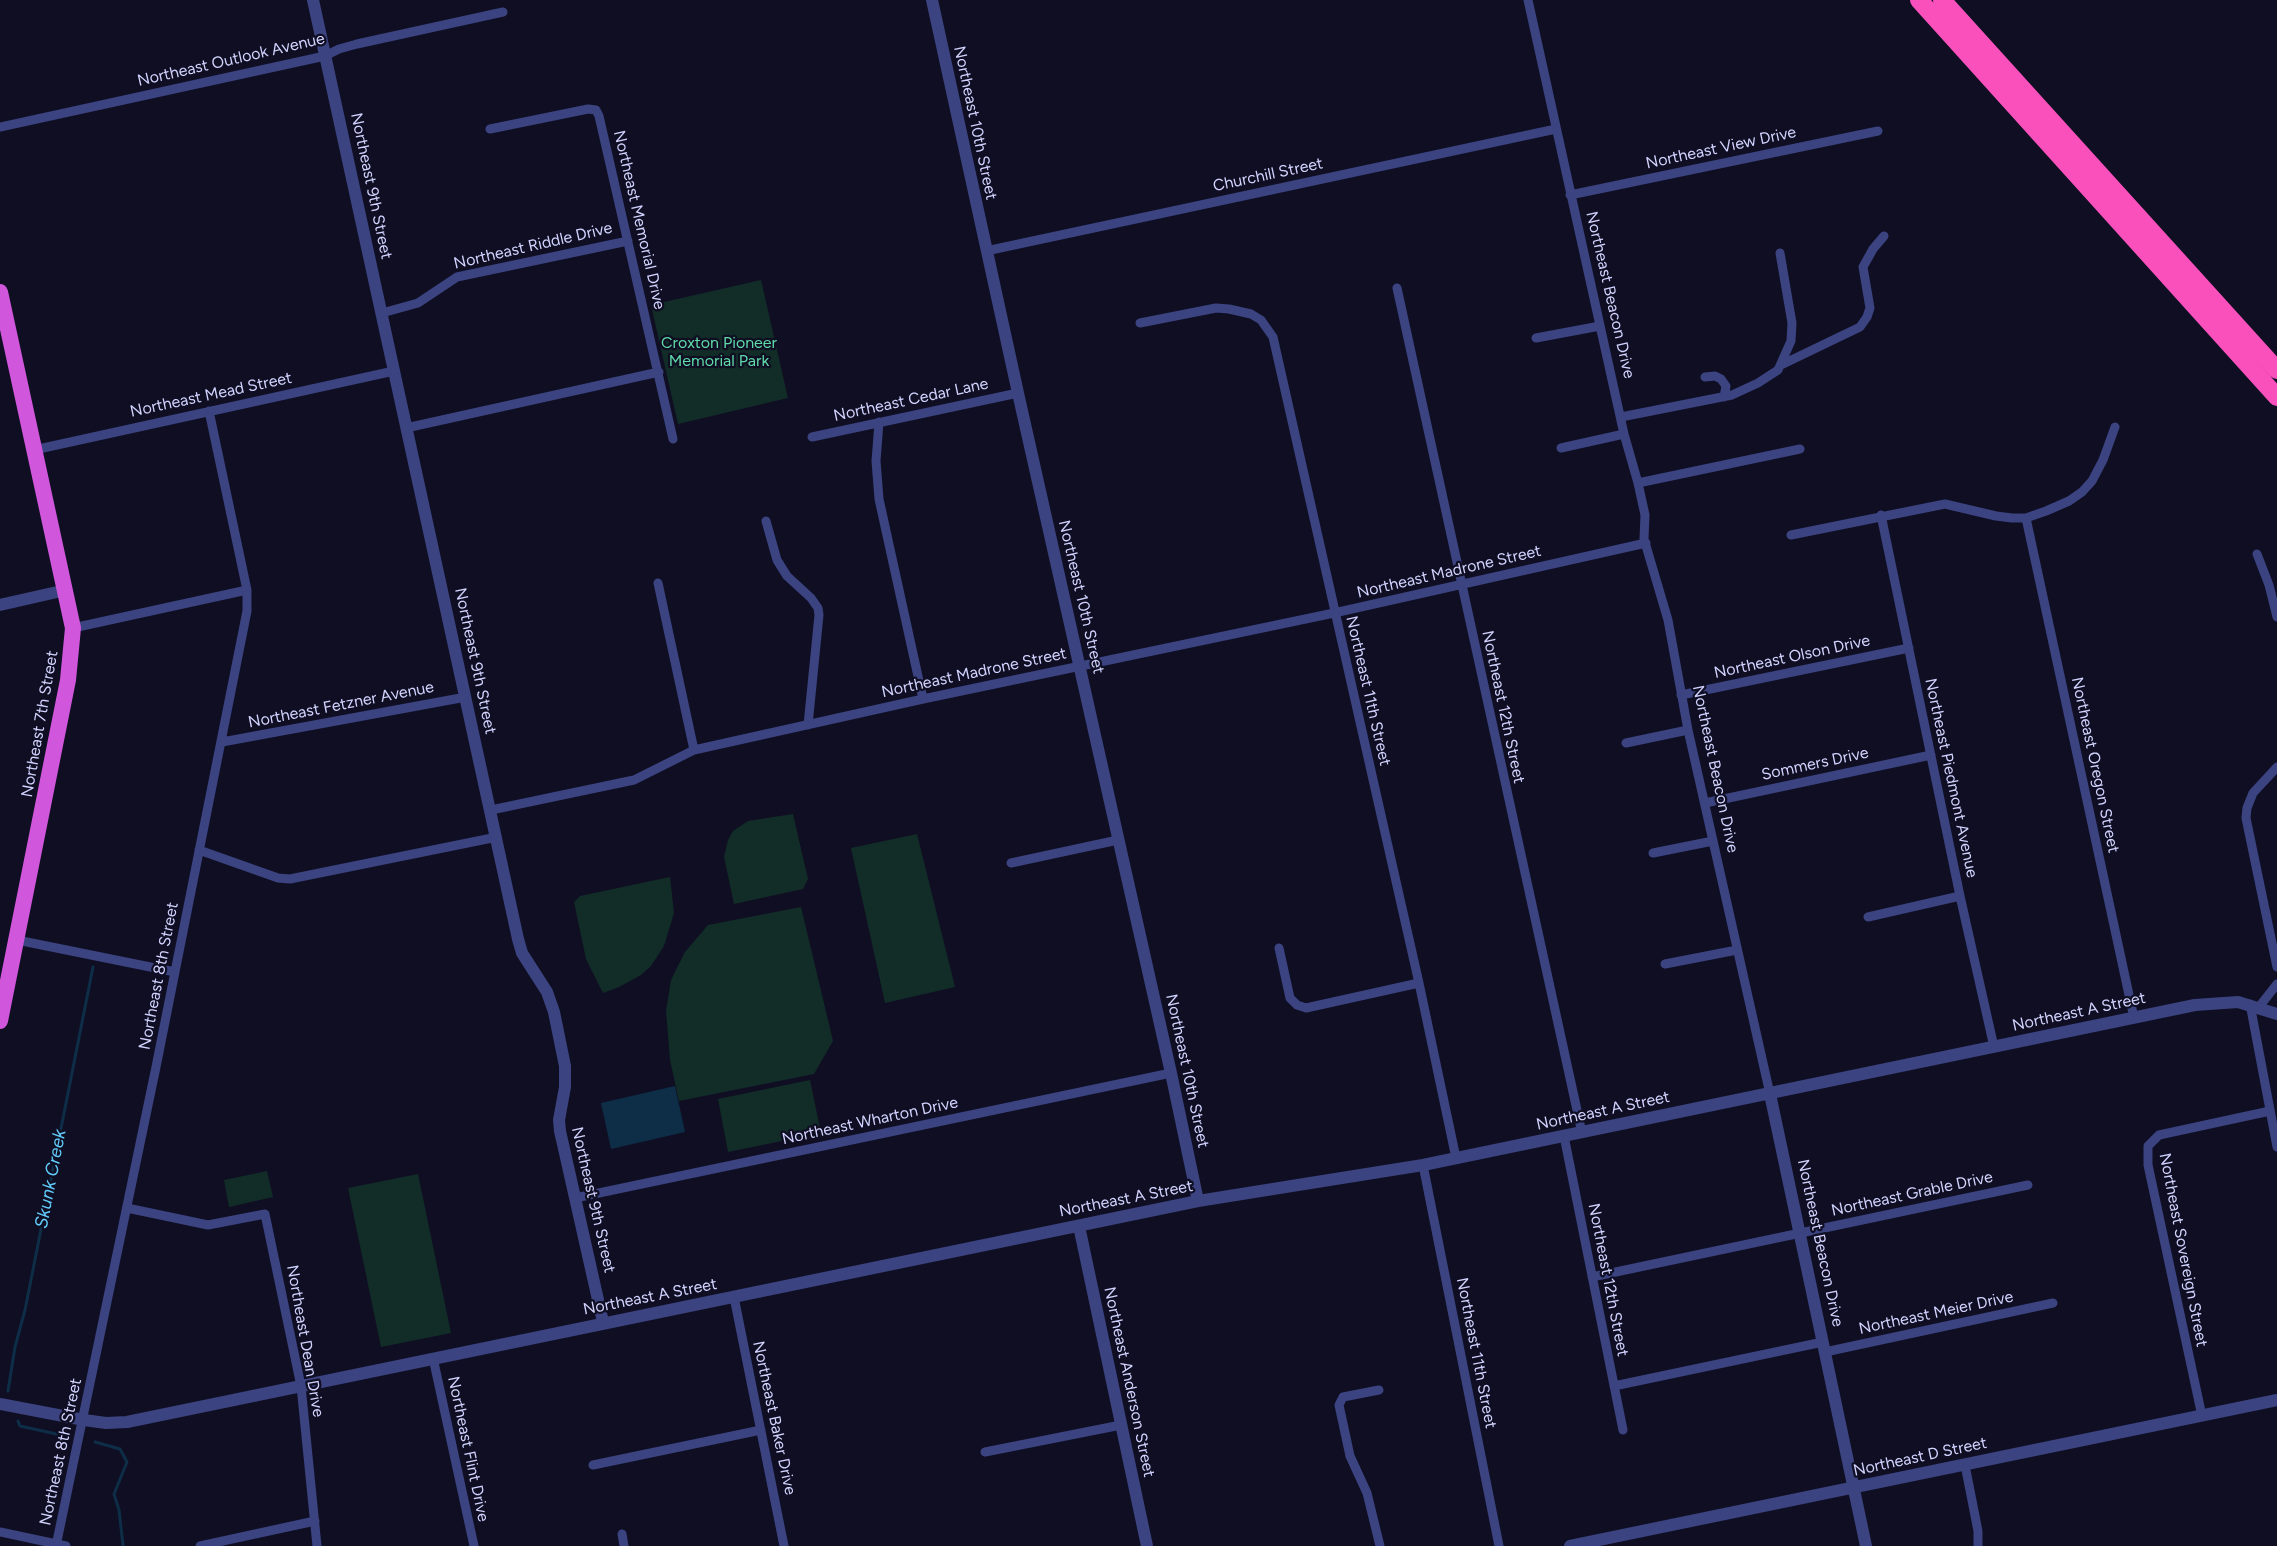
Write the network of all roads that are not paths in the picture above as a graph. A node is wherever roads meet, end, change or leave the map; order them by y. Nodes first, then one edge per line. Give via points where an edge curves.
1 (313, 0) edge
2 (932, 0) edge
3 (1528, 0) edge
4 (1919, 0) edge
5 (1942, 0) edge
6 (502, 12) dead end
7 (325, 56) junction
8 (0, 127) edge
9 (490, 129) dead end
10 (1556, 129) junction
11 (1878, 131) dead end
12 (1570, 195) junction
13 (1884, 236) dead end
14 (627, 241) junction
15 (986, 251) junction
16 (1780, 254) dead end
17 (1397, 288) dead end
18 (0, 292) edge
19 (382, 313) junction
20 (1140, 323) dead end
21 (1600, 326) junction
22 (1536, 338) dead end
23 (1780, 365) junction
24 (2277, 370) edge
25 (394, 371) junction
26 (658, 372) junction
27 (1705, 377) dead end
28 (1018, 393) junction
29 (1724, 397) junction
30 (2277, 397) edge
31 (208, 411) junction
32 (1620, 417) junction
33 (879, 422) junction
34 (2115, 427) dead end
35 (406, 428) junction
36 (1624, 434) junction
37 (812, 437) dead end
38 (673, 439) dead end
39 (1561, 447) dead end
40 (1800, 448) dead end
41 (34, 450) junction
42 (1638, 483) junction
43 (1881, 515) junction
44 (2026, 518) junction
45 (766, 521) dead end
46 (1791, 535) dead end
47 (1646, 543) junction
48 (2257, 554) dead end
49 (658, 583) dead end
50 (1461, 585) junction
51 (66, 590) junction
52 (247, 590) junction
53 (0, 605) edge
54 (1334, 613) junction
55 (2277, 617) edge
56 (73, 628) junction
57 (1909, 648) junction
58 (1080, 666) junction
59 (1682, 695) junction
60 (466, 697) junction
61 (923, 699) junction
62 (808, 725) junction
63 (1688, 730) junction
64 (222, 742) junction
65 (1626, 743) dead end
66 (694, 750) junction
67 (1931, 755) junction
68 (2277, 767) edge
69 (1704, 803) junction
70 (491, 810) junction
71 (497, 837) junction
72 (1118, 840) junction
73 (1713, 841) junction
74 (199, 850) junction
75 (1653, 853) dead end
76 (1011, 863) dead end
77 (1960, 896) junction
78 (1868, 917) dead end
79 (17, 940) junction
80 (1279, 948) dead end
81 (1737, 950) junction
82 (1665, 964) dead end
83 (2277, 967) edge
84 (175, 972) junction
85 (1419, 983) junction
86 (2277, 984) edge
87 (2254, 1006) junction
88 (2277, 1014) edge
89 (2134, 1018) junction
90 (0, 1022) edge
91 (1994, 1047) junction
92 (1171, 1073) junction
93 (1770, 1094) junction
94 (2270, 1111) junction
95 (1582, 1133) junction
96 (1564, 1136) junction
97 (2277, 1147) edge
98 (1456, 1158) junction
99 (1423, 1165) junction
100 (2028, 1185) dead end
101 (575, 1198) junction
102 (1198, 1201) junction
103 (127, 1208) junction
104 (1079, 1226) junction
105 (1801, 1233) junction
106 (1592, 1277) junction
107 (734, 1297) junction
108 (2053, 1303) dead end
109 (603, 1322) junction
110 (1824, 1347) junction
111 (433, 1358) junction
112 (301, 1386) junction
113 (1614, 1386) junction
114 (1379, 1390) dead end
115 (2277, 1400) edge
116 (0, 1404) edge
117 (2202, 1416) junction
118 (84, 1420) junction
119 (1121, 1425) junction
120 (761, 1430) junction
121 (1623, 1430) dead end
122 (985, 1452) dead end
123 (593, 1465) dead end
124 (1965, 1465) junction
125 (1854, 1488) junction
126 (315, 1521) junction
127 (0, 1532) edge
128 (622, 1534) dead end
129 (60, 1545) edge
130 (200, 1546) edge
131 (317, 1546) edge
132 (474, 1546) edge
133 (624, 1546) edge
134 (783, 1546) edge
135 (1147, 1546) edge
136 (1380, 1546) edge
137 (1499, 1546) edge
138 (1570, 1546) edge
139 (1866, 1546) edge
140 (1978, 1546) edge

1 - 7 street, Northeast 9th Street
2 - 15 street, Northeast 10th Street
3 - 10 street, Northeast Beacon Drive
4 - 30 highway
5 - 24 highway
6 - 7 street, Northeast Outlook Avenue via 357,44
7 - 8 street, Northeast Outlook Avenue
7 - 19 street, Northeast 9th Street
9 - 14 street, Northeast Memorial Drive via 596,110
10 - 12 street, Northeast Beacon Drive
10 - 15 street, Churchill Street
11 - 12 street, Northeast View Drive
12 - 21 street, Northeast Beacon Drive
13 - 23 street via 1863,267 1870,308 1860,327
14 - 19 street, Northeast Riddle Drive via 457,277 418,303
14 - 26 street, Northeast Memorial Drive
15 - 28 street, Northeast 10th Street
16 - 23 street via 1792,323 1791,341
17 - 50 street, Northeast 12th Street
18 - 41 highway, Northeast 7th Street
19 - 25 street, Northeast 9th Street
20 - 54 street, Northeast 11th Street via 1216,308 1251,314 1267,328 1277,349
21 - 22 street
21 - 32 street, Northeast Beacon Drive
23 - 29 street via 1758,383
25 - 31 street, Northeast Mead Street
25 - 35 street, Northeast 9th Street
26 - 35 street
26 - 38 street, Northeast Memorial Drive
27 - 29 street via 1721,380 1726,386
28 - 33 street, Northeast Cedar Lane
28 - 58 street, Northeast 10th Street
29 - 32 street
31 - 41 street, Northeast Mead Street
31 - 52 street, Northeast 8th Street
32 - 36 street, Northeast Beacon Drive
33 - 37 street, Northeast Cedar Lane
33 - 61 street via 879,499
34 - 44 street via 2096,474 2082,492 2059,506
35 - 60 street, Northeast 9th Street
36 - 39 street
36 - 42 street, Northeast Beacon Drive
40 - 42 street
41 - 51 highway, Northeast 7th Street
42 - 47 street, Northeast Beacon Drive
43 - 44 street via 1945,504 1996,516
43 - 46 street
43 - 57 street, Northeast Piedmont Avenue
44 - 89 street, Northeast Oregon Street
45 - 62 street via 777,560 818,608
47 - 50 street, Northeast Madrone Street
47 - 59 street, Northeast Beacon Drive via 1668,620
48 - 55 street
49 - 66 street
50 - 54 street, Northeast Madrone Street
50 - 95 street, Northeast 12th Street
51 - 53 street
51 - 56 highway, Northeast 7th Street
52 - 56 street
52 - 64 street, Northeast 8th Street via 247,611
54 - 58 street, Northeast Madrone Street
54 - 85 street, Northeast 11th Street
56 - 79 highway, Northeast 7th Street via 68,680
57 - 59 street, Northeast Olson Drive
57 - 67 street, Northeast Piedmont Avenue
58 - 61 street, Northeast Madrone Street
58 - 72 street, Northeast 10th Street
59 - 63 street, Northeast Beacon Drive
60 - 64 street, Northeast Fetzner Avenue
60 - 70 street, Northeast 9th Street
61 - 62 street, Northeast Madrone Street
62 - 66 street, Northeast Madrone Street
63 - 65 street
63 - 69 street, Northeast Beacon Drive
64 - 74 street, Northeast 8th Street
66 - 70 street, Northeast Madrone Street via 634,780
67 - 69 street, Sommers Drive
67 - 77 street, Northeast Piedmont Avenue
68 - 83 street via 2253,793 2246,818
69 - 73 street, Northeast Beacon Drive
70 - 71 street, Northeast 9th Street
71 - 74 street via 290,879
71 - 101 street, Northeast 9th Street via 522,953 547,992 554,1012 565,1065 560,1131
72 - 76 street
72 - 92 street, Northeast 10th Street
73 - 75 street
73 - 81 street, Northeast Beacon Drive
74 - 84 street, Northeast 8th Street
77 - 78 street
77 - 91 street, Northeast Piedmont Avenue
79 - 84 street
79 - 90 highway, Northeast 7th Street
80 - 85 street via 1290,998 1306,1008
81 - 82 street
81 - 93 street, Northeast Beacon Drive
84 - 103 street, Northeast 8th Street
85 - 98 street, Northeast 11th Street
86 - 87 street
87 - 88 street, Northeast A Street
87 - 89 street, Northeast A Street via 2216,1002
87 - 94 street
89 - 91 street, Northeast A Street
91 - 93 street, Northeast A Street
92 - 101 street, Northeast Wharton Drive
92 - 102 street, Northeast 10th Street
93 - 95 street, Northeast A Street
93 - 105 street, Northeast Beacon Drive
94 - 97 street
94 - 117 street, Northeast Sovereign Street via 2159,1135 2148,1146 2148,1165
95 - 96 street, Northeast A Street
96 - 98 street, Northeast A Street
96 - 106 street, Northeast 12th Street
98 - 99 street, Northeast A Street
99 - 102 street, Northeast A Street
99 - 137 street, Northeast 11th Street
100 - 105 street, Northeast Grable Drive
101 - 109 street, Northeast 9th Street
102 - 104 street, Northeast A Street
103 - 112 street, Northeast Dean Drive via 208,1225 265,1214
103 - 118 street, Northeast 8th Street
104 - 107 street, Northeast A Street
104 - 119 street, Northeast Anderson Street
105 - 106 street, Northeast Grable Drive
105 - 110 street, Northeast Beacon Drive
106 - 113 street, Northeast 12th Street
107 - 109 street, Northeast A Street
107 - 120 street, Northeast Baker Drive
108 - 110 street, Northeast Meier Drive
109 - 111 street, Northeast A Street
110 - 113 street, Northeast Meier Drive
110 - 125 street, Northeast Beacon Drive
111 - 112 street, Northeast A Street
111 - 132 street, Northeast Flint Drive
112 - 118 street, Northeast A Street via 127,1422
112 - 126 street, Northeast Dean Drive
113 - 121 street, Northeast 12th Street
114 - 136 street via 1343,1397 1339,1405 1350,1456 1367,1493
115 - 117 street, Northeast D Street
116 - 118 street, Northeast A Street
117 - 124 street, Northeast D Street
118 - 129 street, Northeast 8th Street
119 - 122 street
119 - 135 street, Northeast Anderson Street
120 - 123 street
120 - 134 street, Northeast Baker Drive
124 - 125 street, Northeast D Street
124 - 140 street
125 - 138 street, Northeast D Street
125 - 139 street, Northeast Beacon Drive
126 - 130 street
126 - 131 street, Northeast Dean Drive
127 - 129 street
128 - 133 street

